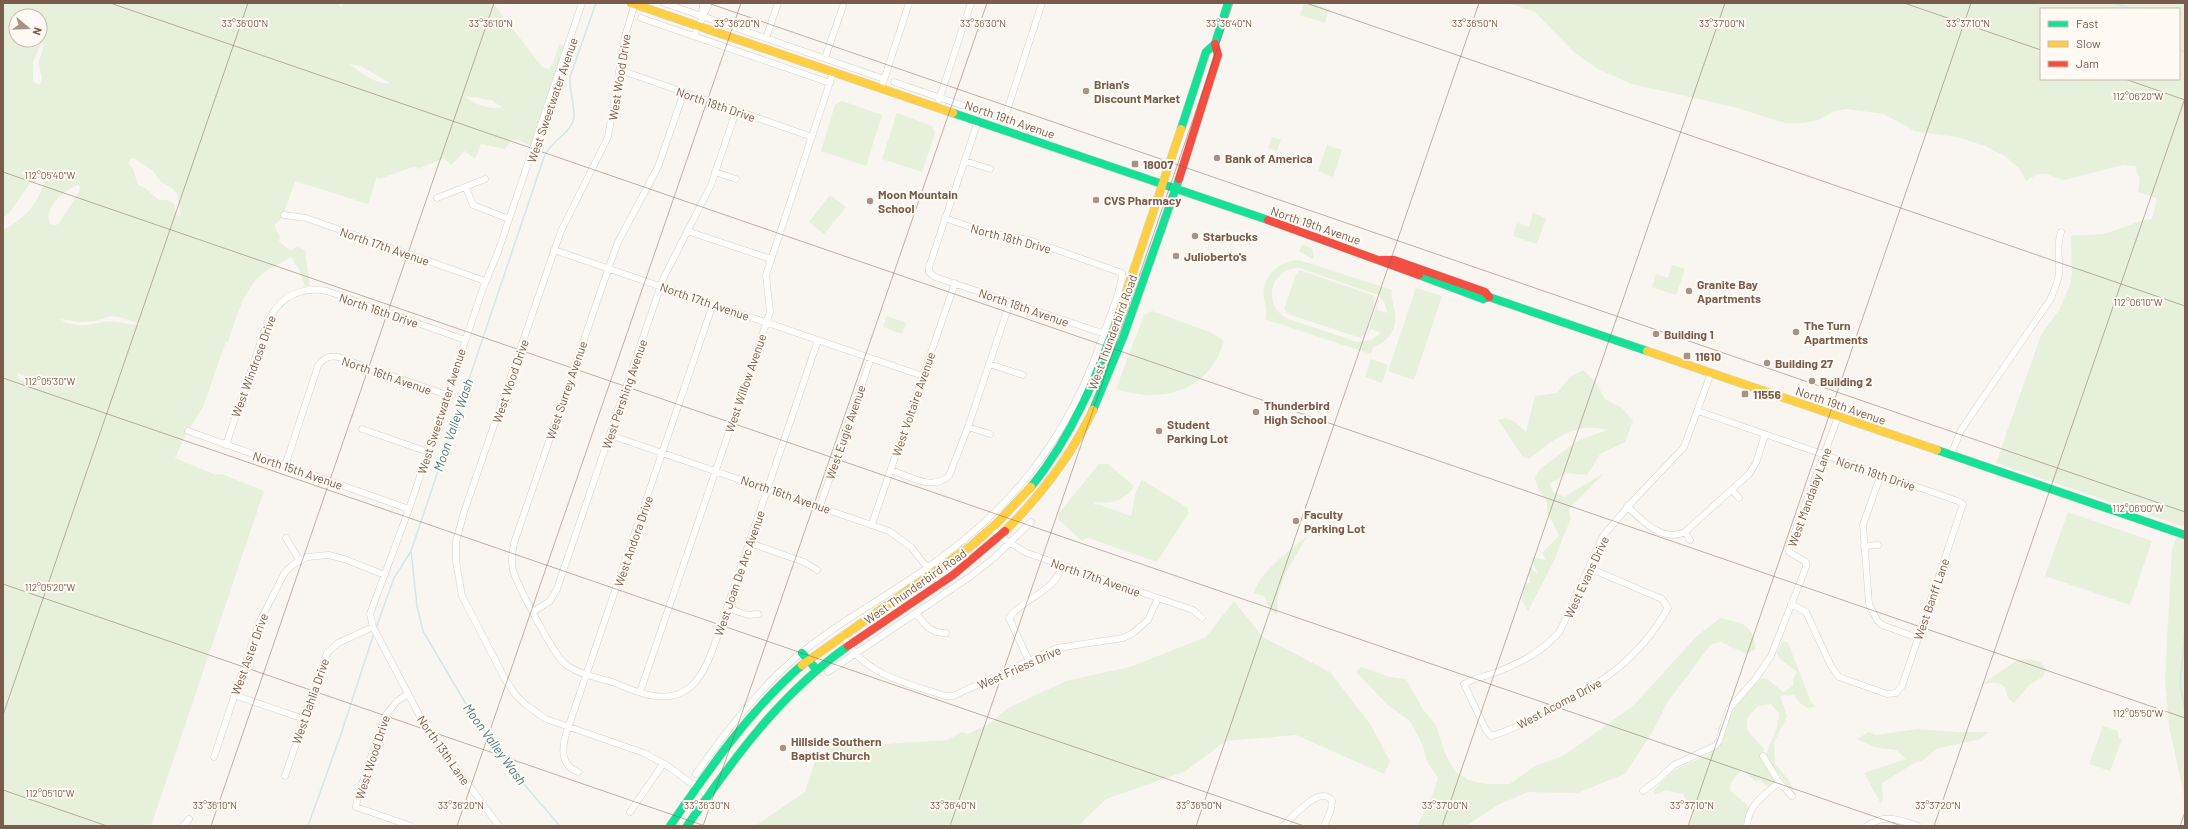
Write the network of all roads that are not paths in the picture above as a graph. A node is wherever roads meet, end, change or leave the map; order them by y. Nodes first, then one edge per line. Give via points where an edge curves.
1 (582, 3) edge
2 (585, 3) edge
3 (634, 3) edge
4 (664, 3) edge
5 (703, 3) edge
6 (709, 3) edge
7 (778, 3) edge
8 (909, 3) edge
9 (971, 3) edge
10 (1042, 3) edge
11 (1228, 3) edge
12 (843, 6) dead end
13 (702, 16) junction
14 (641, 18) dead end
15 (698, 25) junction
16 (694, 36) junction
17 (766, 38) junction
18 (1215, 44) junction
19 (825, 58) junction
20 (620, 70) junction
21 (834, 73) junction
22 (884, 79) junction
23 (894, 82) dead end
24 (830, 83) junction
25 (881, 89) junction
26 (684, 92) junction
27 (940, 98) junction
28 (937, 107) junction
29 (736, 111) junction
30 (1004, 120) junction
31 (978, 121) junction
32 (1001, 129) junction
33 (1043, 133) dead end
34 (812, 136) junction
35 (964, 161) junction
36 (990, 170) dead end
37 (715, 172) junction
38 (484, 179) dead end
39 (736, 179) dead end
40 (1163, 185) junction
41 (466, 188) junction
42 (1176, 189) junction
43 (517, 196) junction
44 (437, 198) dead end
45 (284, 215) dead end
46 (945, 218) junction
47 (510, 219) junction
48 (687, 230) junction
49 (2061, 232) dead end
50 (554, 250) junction
51 (771, 259) junction
52 (608, 268) junction
53 (1122, 273) joint
54 (1132, 277) junction
55 (485, 281) junction
56 (1144, 281) junction
57 (955, 283) junction
58 (661, 286) junction
59 (292, 294) joint
60 (1010, 302) junction
61 (713, 304) junction
62 (766, 322) junction
63 (1103, 334) junction
64 (1112, 337) junction
65 (465, 340) junction
66 (818, 340) junction
67 (1123, 340) junction
68 (871, 358) junction
69 (989, 364) junction
70 (1711, 373) junction
71 (1023, 375) dead end
72 (923, 376) junction
73 (447, 395) junction
74 (1698, 411) junction
75 (1838, 417) junction
76 (968, 427) junction
77 (362, 429) dead end
78 (188, 431) dead end
79 (990, 434) dead end
80 (1765, 434) junction
81 (610, 435) junction
82 (226, 445) junction
83 (428, 452) junction
84 (663, 452) junction
85 (1824, 454) junction
86 (1951, 455) junction
87 (285, 466) junction
88 (716, 470) junction
89 (891, 470) junction
90 (1881, 474) junction
91 (768, 488) junction
92 (1732, 490) junction
93 (1739, 498) dead end
94 (1962, 504) joint
95 (820, 506) junction
96 (1628, 506) junction
97 (409, 509) junction
98 (1031, 522) dead end
99 (872, 524) junction
100 (993, 529) junction
101 (1685, 532) junction
102 (2185, 535) edge
103 (1001, 536) junction
104 (286, 538) dead end
105 (1690, 540) dead end
106 (750, 543) junction
107 (1010, 543) junction
108 (1878, 545) dead end
109 (1864, 546) junction
110 (300, 561) junction
111 (1062, 565) junction
112 (928, 568) junction
113 (1589, 568) junction
114 (817, 570) dead end
115 (385, 575) junction
116 (933, 575) junction
117 (941, 585) junction
118 (1158, 598) junction
119 (1791, 604) junction
120 (727, 608) junction
121 (533, 612) junction
122 (916, 613) junction
123 (758, 614) dead end
124 (1202, 618) dead end
125 (373, 628) junction
126 (946, 633) dead end
127 (842, 635) junction
128 (1918, 638) junction
129 (851, 650) junction
130 (802, 653) junction
131 (808, 660) junction
132 (1028, 661) junction
133 (817, 670) junction
134 (828, 672) dead end
135 (587, 674) junction
136 (690, 687) joint
137 (640, 692) junction
138 (408, 694) junction
139 (234, 696) junction
140 (304, 719) junction
141 (568, 728) junction
142 (1491, 736) joint
143 (214, 756) dead end
144 (1763, 756) dead end
145 (705, 760) junction
146 (663, 764) junction
147 (712, 766) junction
148 (578, 772) dead end
149 (696, 774) dead end
150 (285, 776) dead end
151 (1779, 782) junction
152 (697, 787) junction
153 (1643, 790) dead end
154 (708, 795) junction
155 (1792, 796) dead end
156 (630, 812) dead end
157 (189, 819) dead end
158 (183, 826) edge
159 (411, 826) edge
160 (500, 826) edge
161 (670, 826) edge
162 (686, 826) edge
163 (1283, 826) edge
164 (1324, 826) edge
165 (1747, 826) edge
166 (1867, 826) edge
167 (1918, 826) edge

1 - 43 street, West Sweetwater Avenue
2 - 43 street, West Sweetwater Avenue via 542,133
3 - 15 main road, North 19th Avenue
3 - 20 street, West Wood Drive
4 - 13 street
5 - 13 street
6 - 13 street
7 - 17 street
8 - 22 street
9 - 27 street
10 - 30 street
11 - 18 main road, West Thunderbird Road
12 - 19 street
13 - 15 street
13 - 17 street
14 - 16 street
15 - 16 street
15 - 21 main road, North 19th Avenue
16 - 24 street
17 - 19 street
18 - 40 main road, West Thunderbird Road via 1206,52
18 - 42 main road, West Thunderbird Road via 1218,54
19 - 22 street
20 - 26 street, North 18th Drive
20 - 50 street, West Wood Drive via 606,143 568,216
21 - 24 street, West Willow Avenue
21 - 25 main road, North 19th Avenue
22 - 25 street
23 - 27 street, North 19th Avenue
24 - 34 street, West Willow Avenue
25 - 28 main road, North 19th Avenue
26 - 29 street, North 18th Drive
26 - 52 street, West Surrey Avenue via 658,167 618,242
27 - 28 street
27 - 30 street, North 19th Avenue
28 - 31 main road, North 19th Avenue
29 - 34 street, North 18th Drive
29 - 37 street, West Pershing Avenue
30 - 32 street
30 - 33 street, North 19th Avenue
31 - 32 main road, North 19th Avenue
31 - 35 street
32 - 40 main road, North 19th Avenue
34 - 51 street, West Willow Avenue
35 - 36 street
35 - 46 street
37 - 39 street
37 - 48 street, West Pershing Avenue via 706,196
38 - 41 street
40 - 42 main road, North 19th Avenue
40 - 54 main road, West Thunderbird Road
41 - 44 street
41 - 47 street via 473,205
42 - 56 main road, West Thunderbird Road
42 - 70 main road, North 19th Avenue via 1381,260 1391,266 1483,299 1489,297
43 - 47 street, West Sweetwater Avenue
45 - 55 street, North 17th Avenue via 306,218
46 - 53 street, North 18th Drive via 985,232 1029,240
46 - 57 street, North 18th Avenue via 928,270 933,276
47 - 55 street, West Sweetwater Avenue
48 - 51 street
48 - 58 street, West Pershing Avenue
49 - 86 street via 2058,242 2059,272 2050,300 1961,430
50 - 52 street, North 17th Avenue
50 - 141 street, West Wood Drive via 464,512 456,542 456,561 462,596 510,686 535,712
51 - 62 street, West Willow Avenue via 766,275 770,309
52 - 58 street, North 17th Avenue
52 - 121 street, West Surrey Avenue via 514,543 513,569
53 - 63 street, West Thunderbird Road
54 - 56 main road
54 - 64 main road, West Thunderbird Road
55 - 65 street, West Sweetwater Avenue
56 - 67 main road, West Thunderbird Road
57 - 60 street, North 18th Avenue
57 - 72 street, West Voltaire Avenue
58 - 61 street, North 17th Avenue
58 - 81 street, West Pershing Avenue
59 - 65 street, North 16th Drive via 311,289 327,291
59 - 82 street, West Windrose Drive via 273,310 267,323
60 - 63 street, North 18th Avenue
60 - 69 street
61 - 62 street, North 17th Avenue
61 - 84 street, West Andora Drive
62 - 66 street, North 17th Avenue
62 - 88 street, West Willow Avenue
63 - 64 street, North 18th Avenue
63 - 112 street, West Thunderbird Road via 1074,405 1056,438 1034,469 987,521
64 - 67 street, North 18th Avenue
64 - 100 main road, West Thunderbird Road via 1089,396 1049,466
65 - 73 street, West Sweetwater Avenue
66 - 68 street, North 17th Avenue
66 - 91 street, West Joan De Arc Avenue
67 - 103 main road, West Thunderbird Road via 1100,400 1076,444 1047,486
68 - 72 street, North 17th Avenue
68 - 95 street, West Eugie Avenue
69 - 71 street
69 - 76 street
70 - 74 street, West Evans Drive
70 - 75 main road, North 19th Avenue
72 - 89 street, West Voltaire Avenue
73 - 83 street, West Sweetwater Avenue
73 - 87 street, North 16th Avenue via 338,358 327,357 318,366
74 - 80 street, North 18th Drive
74 - 96 street, West Evans Drive via 1684,447
75 - 85 street, West Mandalay Lane
75 - 86 main road, North 19th Avenue
76 - 79 street
76 - 89 street via 954,467 944,480 930,483
77 - 83 street
78 - 82 street, North 15th Avenue
80 - 85 street, North 18th Drive
80 - 92 street via 1756,464
81 - 84 street, North 16th Avenue
81 - 121 street, West Pershing Avenue via 554,596 545,606
82 - 87 street, North 15th Avenue
83 - 97 street, West Sweetwater Avenue
84 - 88 street, North 16th Avenue
84 - 135 street, West Andora Drive
85 - 90 street, North 18th Drive
85 - 119 street, West Mandalay Lane via 1790,544 1789,552 1806,562
86 - 102 main road, North 19th Avenue
87 - 97 street, North 15th Avenue
88 - 91 street, North 16th Avenue
88 - 137 street, West Willow Avenue
89 - 99 street, West Voltaire Avenue
90 - 94 street, North 18th Drive
90 - 109 street via 1864,519
91 - 95 street, North 16th Avenue
91 - 106 street, West Joan De Arc Avenue
92 - 93 street
92 - 101 street
94 - 128 street, West Banff Lane
95 - 99 street, North 16th Avenue
96 - 101 street via 1651,527 1672,535
96 - 113 street, West Evans Drive via 1603,536
97 - 115 street, West Sweetwater Avenue
98 - 107 street, West Thunderbird Road
99 - 112 street, North 16th Avenue via 906,541
100 - 103 street, North 17th Avenue
100 - 116 main road, West Thunderbird Road
101 - 105 street
103 - 107 street, North 17th Avenue
103 - 117 main road, West Thunderbird Road
104 - 110 street
106 - 114 street via 804,562
106 - 120 street, West Joan De Arc Avenue
107 - 111 street, North 17th Avenue via 1027,553
107 - 122 street, West Thunderbird Road via 971,576
108 - 109 street
109 - 128 street via 1869,604 1876,620 1886,628
110 - 115 street via 314,556 333,556
110 - 139 street, West Aster Drive via 285,572 273,594 256,631
111 - 118 street, North 17th Avenue
111 - 132 street via 1057,579 1052,584 1009,618
112 - 116 street, North 16th Avenue
112 - 130 street, West Thunderbird Road via 834,628
113 - 142 street, West Evans Drive via 1566,620 1553,640 1516,664 1464,684
113 - 142 street, West Acoma Drive via 1662,599 1668,608 1639,650 1610,676 1569,701
115 - 125 street, West Sweetwater Avenue via 370,610
116 - 117 street, North 16th Avenue
116 - 127 main road, West Thunderbird Road
117 - 129 main road, West Thunderbird Road
118 - 124 street, North 17th Avenue via 1193,610
118 - 132 street, West Friess Drive via 1148,620 1123,638 1057,648
119 - 128 street, West Banff Lane via 1806,612 1831,666 1839,677 1887,694 1896,693 1902,686
119 - 153 street, West Mandalay Lane via 1771,656 1729,709 1719,741 1715,746 1674,766
120 - 123 street via 748,615
120 - 136 street, West Joan De Arc Avenue via 705,669
121 - 135 street, West Surrey Avenue via 559,658 570,667
122 - 126 street via 929,629 936,633
122 - 129 street, West Thunderbird Road
125 - 138 street, North 13th Lane
125 - 140 street, West Dahlia Drive via 338,643 327,653
127 - 129 street
127 - 131 main road, West Thunderbird Road
129 - 132 street, West Friess Drive via 868,666 883,674 945,696 957,695
129 - 133 main road, West Thunderbird Road
129 - 134 street, West Thunderbird Road
130 - 131 main road
130 - 145 street, West Thunderbird Road via 750,702
131 - 133 main road
131 - 147 main road, West Thunderbird Road via 783,681 755,711
133 - 154 main road, West Thunderbird Road via 760,725
135 - 137 street, West Surrey Avenue
135 - 141 street, West Andora Drive
136 - 137 street, West Surrey Avenue via 669,696
138 - 159 street, West Wood Drive via 397,701 385,716 356,807
138 - 160 street, North 13th Lane via 425,726
139 - 140 street
139 - 143 street, West Aster Drive
140 - 150 street, West Dahlia Drive
141 - 146 street, West Wood Drive via 638,750
141 - 148 street, West Andora Drive via 564,743 565,762
144 - 151 street
145 - 147 street
145 - 149 street, West Thunderbird Road
146 - 152 street, West Wood Drive
146 - 156 street
147 - 152 main road, West Thunderbird Road
151 - 155 street
151 - 165 street via 1754,804
152 - 154 street, West Wood Drive
152 - 161 main road, West Thunderbird Road
154 - 162 main road, West Thunderbird Road
157 - 158 street
163 - 164 street via 1313,799 1321,796 1332,801
166 - 167 street via 1888,818

